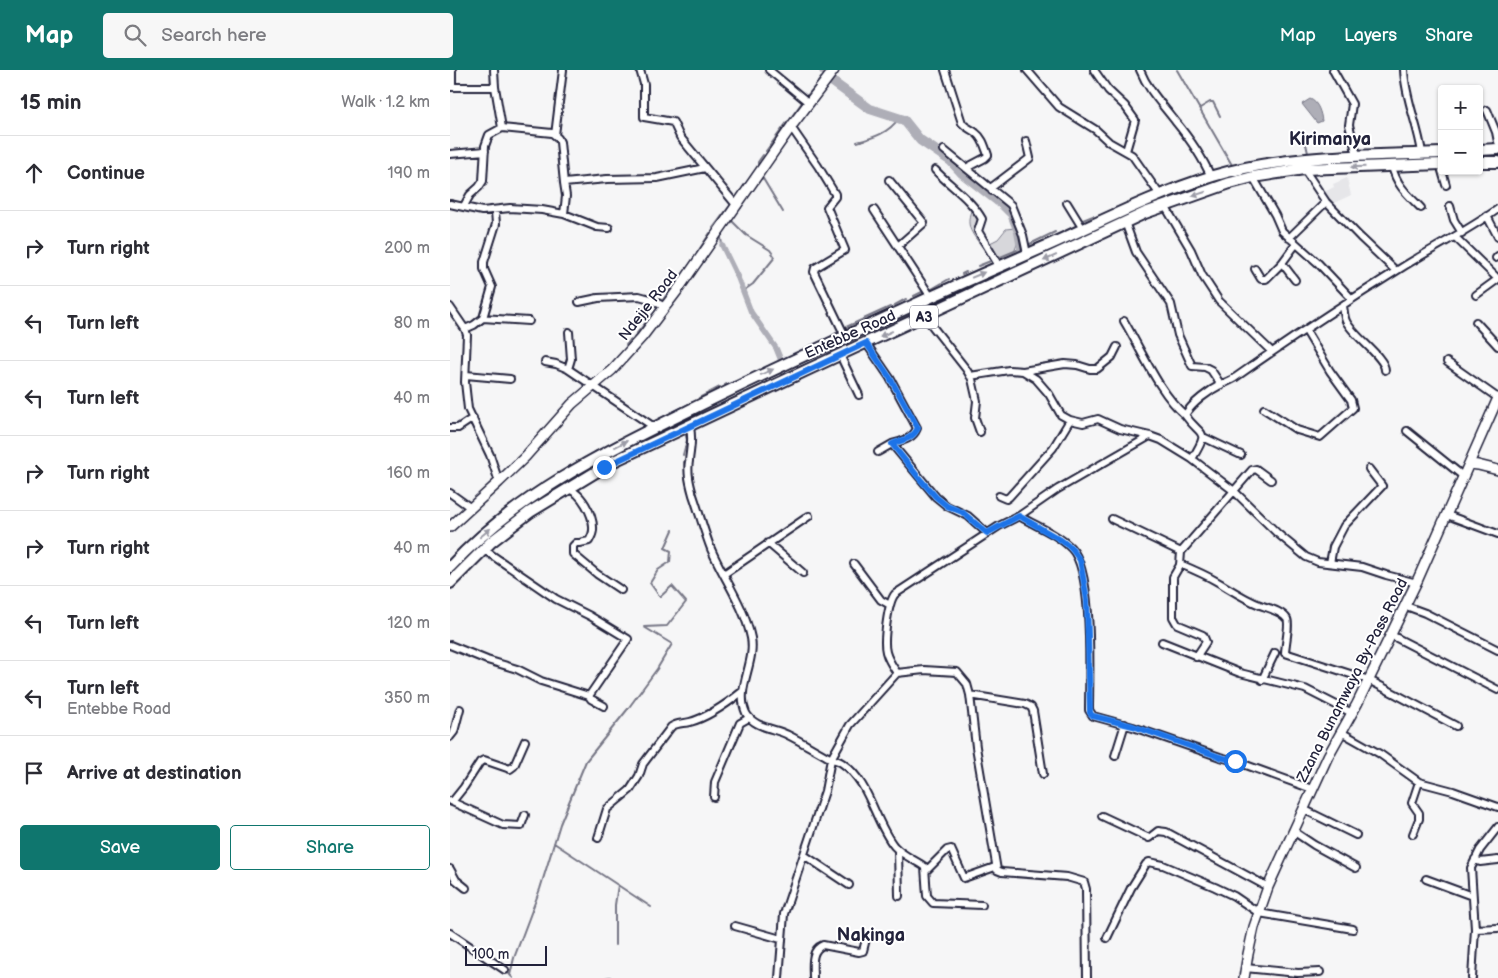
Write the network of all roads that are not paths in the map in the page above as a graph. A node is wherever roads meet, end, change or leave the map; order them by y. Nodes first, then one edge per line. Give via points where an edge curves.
1 (452, 70) edge
2 (494, 70) edge
3 (563, 70) edge
4 (640, 70) edge
5 (769, 70) edge
6 (834, 70) edge
7 (945, 70) edge
8 (1038, 70) edge
9 (1094, 70) edge
10 (1140, 70) edge
11 (1333, 70) edge
12 (1404, 70) edge
13 (1029, 73) edge
14 (451, 87) edge
15 (495, 87) junction
16 (809, 103) junction
17 (1487, 110) dead end
18 (791, 127) junction
19 (502, 128) junction
20 (555, 135) junction
21 (1026, 141) dead end
22 (1498, 142) edge
23 (1498, 149) edge
24 (944, 150) dead end
25 (1483, 150) edge
26 (485, 151) junction
27 (1126, 151) junction
28 (1422, 153) junction
29 (1438, 153) edge
30 (450, 154) edge
31 (1357, 155) junction
32 (1483, 162) edge
33 (1498, 162) edge
34 (1392, 166) junction
35 (1438, 167) edge
36 (705, 168) junction
37 (966, 168) junction
38 (1304, 169) junction
39 (935, 170) dead end
40 (1444, 175) edge
41 (1211, 176) junction
42 (1253, 177) junction
43 (888, 180) dead end
44 (564, 183) junction
45 (1446, 185) dead end
46 (992, 191) junction
47 (1160, 195) junction
48 (1326, 202) junction
49 (1067, 203) dead end
50 (450, 204) edge
51 (464, 206) junction
52 (737, 206) junction
53 (1165, 206) junction
54 (1450, 206) dead end
55 (1421, 208) dead end
56 (1498, 209) edge
57 (874, 210) dead end
58 (495, 211) junction
59 (564, 214) junction
60 (1487, 216) junction
61 (1125, 222) junction
62 (609, 228) dead end
63 (1083, 229) junction
64 (1462, 233) junction
65 (1498, 236) edge
66 (1455, 237) junction
67 (1289, 238) junction
68 (1296, 244) junction
69 (898, 246) junction
70 (1027, 254) junction
71 (1282, 263) junction
72 (999, 266) junction
73 (1255, 269) dead end
74 (1396, 271) junction
75 (1498, 279) edge
76 (1295, 280) dead end
77 (951, 287) junction
78 (1476, 295) dead end
79 (931, 297) junction
80 (1352, 300) junction
81 (956, 301) junction
82 (579, 302) dead end
83 (1343, 306) junction
84 (450, 307) edge
85 (665, 307) junction
86 (922, 317) junction
87 (483, 318) junction
88 (529, 321) dead end
89 (1124, 321) dead end
90 (1476, 322) dead end
91 (465, 329) junction
92 (1306, 331) junction
93 (569, 332) dead end
94 (845, 336) junction
95 (866, 343) junction
96 (1498, 346) edge
97 (1117, 347) dead end
98 (1272, 352) junction
99 (840, 355) junction
100 (545, 362) dead end
101 (1447, 362) dead end
102 (568, 369) junction
103 (1385, 370) dead end
104 (1023, 371) junction
105 (466, 376) junction
106 (970, 376) junction
107 (510, 379) dead end
108 (1221, 385) junction
109 (592, 386) junction
110 (859, 395) dead end
111 (1498, 398) edge
112 (1264, 409) dead end
113 (1185, 415) junction
114 (473, 418) junction
115 (1070, 420) junction
116 (654, 427) junction
117 (450, 428) edge
118 (688, 428) junction
119 (1407, 431) dead end
120 (980, 432) dead end
121 (1150, 436) junction
122 (1203, 437) junction
123 (892, 444) junction
124 (878, 452) dead end
125 (1242, 454) dead end
126 (1192, 459) junction
127 (1470, 464) junction
128 (1369, 469) dead end
129 (1498, 470) edge
130 (1464, 476) junction
131 (1271, 480) dead end
132 (499, 482) junction
133 (566, 490) junction
134 (1234, 491) junction
135 (450, 493) edge
136 (999, 496) dead end
137 (470, 508) junction
138 (1447, 515) junction
139 (809, 516) dead end
140 (1019, 516) junction
141 (1112, 519) dead end
142 (452, 522) edge
143 (987, 533) junction
144 (1498, 534) edge
145 (768, 543) junction
146 (483, 549) junction
147 (1181, 552) junction
148 (854, 564) dead end
149 (1180, 564) junction
150 (1330, 564) junction
151 (450, 566) edge
152 (803, 573) dead end
153 (724, 574) junction
154 (450, 583) edge
155 (1417, 583) junction
156 (621, 590) dead end
157 (890, 605) junction
158 (1406, 606) junction
159 (1391, 635) junction
160 (1162, 642) dead end
161 (450, 645) edge
162 (1498, 650) edge
163 (1275, 653) dead end
164 (1196, 657) junction
165 (897, 673) junction
166 (1262, 680) junction
167 (1369, 680) junction
168 (1498, 690) edge
169 (743, 691) junction
170 (970, 695) junction
171 (589, 696) junction
172 (604, 706) dead end
173 (460, 709) dead end
174 (1352, 713) junction
175 (749, 718) junction
176 (1125, 724) junction
177 (1456, 726) dead end
178 (1341, 732) junction
179 (450, 737) edge
180 (525, 740) dead end
181 (1115, 756) dead end
182 (831, 759) junction
183 (1043, 774) dead end
184 (1419, 782) junction
185 (1312, 789) junction
186 (714, 797) dead end
187 (451, 801) edge
188 (1498, 807) edge
189 (1303, 809) junction
190 (525, 815) dead end
191 (1102, 816) dead end
192 (1498, 827) edge
193 (1293, 831) junction
194 (1413, 834) dead end
195 (1356, 835) dead end
196 (598, 838) dead end
197 (898, 850) junction
198 (804, 855) junction
199 (1475, 859) junction
200 (1498, 860) edge
201 (995, 867) junction
202 (1356, 868) dead end
203 (450, 869) edge
204 (926, 871) junction
205 (1426, 878) dead end
206 (849, 885) dead end
207 (1268, 887) junction
208 (466, 888) dead end
209 (899, 896) dead end
210 (1472, 896) junction
211 (982, 905) dead end
212 (1259, 913) junction
213 (735, 926) dead end
214 (1498, 928) edge
215 (1353, 929) dead end
216 (1475, 929) junction
217 (450, 933) edge
218 (867, 935) dead end
219 (1107, 938) dead end
220 (781, 939) junction
221 (1245, 968) junction
222 (505, 970) dead end
223 (1320, 972) dead end
224 (780, 978) edge
225 (812, 978) edge
226 (1087, 978) edge
227 (1244, 978) edge
228 (1472, 978) edge

1 - 14 street
2 - 15 street
3 - 20 street
4 - 36 street via 644,84 644,117 673,122 680,137
5 - 16 street
6 - 16 street, Ndejje Road
7 - 37 street via 962,123 978,134 988,155
8 - 13 street
9 - 27 street via 1135,120
10 - 41 street via 1159,103 1202,157
11 - 31 street via 1352,104 1349,125
12 - 28 street
13 - 27 street via 1059,107
14 - 15 street
15 - 19 street
16 - 18 street, Ndejje Road
17 - 22 street
18 - 52 street, Ndejje Road
18 - 94 street via 835,194 826,207 845,250 814,272
19 - 20 street
19 - 26 street via 489,135
20 - 44 street via 560,142
21 - 46 street via 1030,158 992,187
23 - 25 main road
24 - 37 street
26 - 30 street
26 - 51 street via 483,181
27 - 47 street via 1144,169
28 - 29 main road, Entebbe Road / A3
28 - 31 main road, Entebbe Road / A3
31 - 41 main road, Entebbe Road / A3 via 1298,159
32 - 33 main road
34 - 35 main road, Entebbe Road / A3
34 -> 38 main road, Entebbe Road / A3
34 - 55 street via 1398,184
36 - 44 street via 657,178
36 - 52 street
37 - 46 street
38 - 42 main road, Entebbe Road / A3
38 - 48 street
39 - 72 street via 979,214 982,219 978,231
40 - 45 street
41 - 47 main road, Entebbe Road / A3
42 -> 53 main road, Entebbe Road / A3
42 - 67 street
43 - 69 street via 924,222
44 - 59 street
46 - 70 street via 1011,205
47 - 63 main road, Entebbe Road / A3
48 - 67 street
48 - 74 street
49 - 63 street
50 - 51 street
51 - 58 street
52 - 85 street, Ndejje Road
53 - 61 main road, Entebbe Road / A3
53 - 98 street via 1219,301
54 - 64 street
56 - 60 street
57 - 69 street
58 - 59 street via 525,208
58 - 87 street via 496,224 484,262 492,287
59 - 62 street via 597,227
60 - 64 street
60 - 65 street
61 -> 81 main road, Entebbe Road / A3
61 - 108 street via 1136,252 1171,304 1178,335 1192,366 1211,370
63 - 70 main road, Entebbe Road / A3
64 - 66 street
66 - 74 street
66 - 75 street
67 - 68 street
68 - 71 street
68 - 80 street
69 - 79 street
70 - 72 main road, Entebbe Road / A3
71 - 73 street via 1266,279
71 - 76 street
77 -> 72 main road, Entebbe Road / A3
74 - 80 street
75 - 78 street
77 - 79 main road, Entebbe Road / A3
77 - 81 main road
79 - 94 main road, Entebbe Road / A3
80 - 83 street
81 - 86 main road, Entebbe Road / A3
82 - 85 street via 639,296
83 - 92 street
83 - 103 street via 1346,321 1382,361
84 - 91 street
85 - 109 street, Ndejje Road via 612,370
86 -> 95 main road, Entebbe Road / A3
86 - 106 street
87 - 88 street
87 - 91 street
89 - 113 street via 1165,393
90 - 96 street
91 - 105 street
92 - 98 street
92 - 112 street via 1353,408 1321,437 1297,430
93 - 102 street via 571,359
116 -> 94 main road, Entebbe Road / A3
95 - 99 main road, Entebbe Road / A3
95 - 123 street via 918,428 908,438
97 - 104 street via 1112,357 1097,369 1065,364
98 - 108 street
99 - 110 street
99 - 118 main road, Entebbe Road / A3
100 - 102 street
101 - 111 street
102 - 109 street
104 - 106 street
104 - 115 street via 1036,379 1061,415
105 - 107 street
105 - 114 street via 468,409
106 - 120 street
108 - 113 street
109 - 116 street
109 - 132 street, Ndejje Road
111 - 127 street, Zzana Bunamwaya By-Pass Road
113 - 122 street
114 - 117 street via 458,428
114 - 132 street
115 - 121 street via 1083,423 1098,419 1120,429
115 - 136 street via 1053,448 1009,498
151 -> 116 main road, Entebbe Road / A3 via 525,501
118 - 133 main road, Entebbe Road / A3 via 614,461
118 - 153 street via 692,439 688,470 690,485 708,542
119 - 130 street
121 - 126 street
121 - 140 street
122 - 125 street
122 - 126 street
123 - 124 street
123 - 143 street via 936,497 962,512
126 - 134 street
127 - 129 street
127 - 130 street, Zzana Bunamwaya By-Pass Road
128 - 150 street via 1382,486 1344,526 1333,547
130 - 138 street, Zzana Bunamwaya By-Pass Road
131 - 134 street via 1254,469
132 - 137 street, Ndejje Road
133 - 146 main road, Entebbe Road / A3 via 530,512
133 - 156 street via 571,490 586,504 594,530 589,541 573,546 573,554
134 - 147 street
134 - 150 street via 1306,557
135 - 137 street
137 - 142 street, Ndejje Road
138 - 144 street
138 - 155 street, Zzana Bunamwaya By-Pass Road
139 - 145 street
140 - 143 street
140 - 176 street via 1061,540 1080,560 1087,600 1089,710 1093,716
141 - 147 street
143 - 157 street via 902,590 892,598
145 - 152 street
145 - 153 street
146 - 154 main road, Entebbe Road / A3
146 - 171 street via 556,599 628,639
147 - 149 street
148 - 157 street via 881,600
149 - 164 street via 1173,577 1173,617 1177,624 1203,635 1206,642
149 - 167 street via 1286,617 1286,653
150 - 155 street via 1362,567
153 - 169 street via 743,611 751,641
155 - 158 street, Zzana Bunamwaya By-Pass Road
157 - 165 street via 886,652
158 - 159 street, Zzana Bunamwaya By-Pass Road
158 - 162 street
159 - 167 street, Zzana Bunamwaya By-Pass Road
159 - 168 street
160 - 164 street
161 - 171 street
163 - 166 street
164 - 166 street
165 - 170 street via 924,670 957,672 967,684
165 - 182 street via 850,725
166 - 174 street via 1305,689
167 - 174 street, Zzana Bunamwaya By-Pass Road
167 - 177 street
169 - 175 street via 742,700
169 - 196 street via 703,716 671,727 643,764 630,790 608,809
170 - 183 street via 1031,707
170 - 201 street
171 - 172 street
173 - 179 street
174 - 178 street, Zzana Bunamwaya By-Pass Road
175 - 182 street via 787,734
175 - 186 street via 740,723 716,782
176 - 181 street
176 - 185 street
178 - 184 street via 1380,754
178 - 185 street, Zzana Bunamwaya By-Pass Road
180 - 187 street via 514,766 510,769 484,760 480,762
182 - 197 street via 840,762 856,777
182 - 198 street via 825,791
184 - 188 street
184 - 194 street via 1412,803 1419,813
185 - 189 street, Zzana Bunamwaya By-Pass Road
187 - 190 street via 503,825 521,826
189 - 193 street, Zzana Bunamwaya By-Pass Road
189 - 195 street
191 - 207 street via 1149,838 1158,831 1166,832
192 - 199 street
193 - 202 street
193 - 207 street, Zzana Bunamwaya By-Pass Road
197 - 204 street
197 - 209 street
198 - 206 street
198 - 220 street via 787,901
199 - 200 street via 1480,862
199 - 210 street
201 - 204 street via 964,878 951,849
201 - 226 street via 1002,872 1067,877 1084,882
203 - 208 street
204 - 211 street via 927,896 933,903
205 - 210 street
207 - 212 street, Zzana Bunamwaya By-Pass Road
210 - 216 street
212 - 215 street
212 - 219 street via 1215,887 1149,862 1131,888
212 - 221 street, Zzana Bunamwaya By-Pass Road
213 - 220 street
214 - 216 street
216 - 228 street
217 - 222 street
218 - 225 street via 863,951 859,952 823,945 818,947 814,953
220 - 224 street
221 - 223 street via 1304,974
221 - 227 street, Zzana Bunamwaya By-Pass Road

